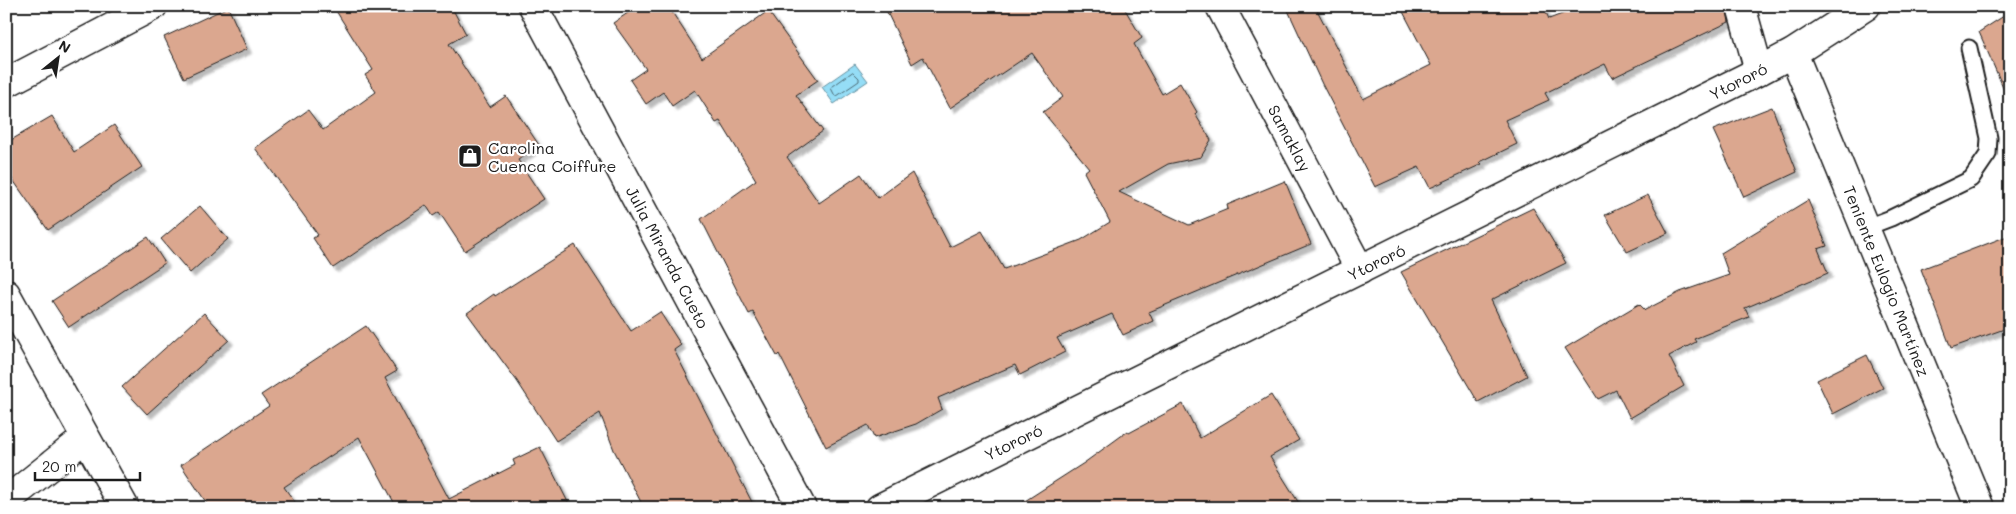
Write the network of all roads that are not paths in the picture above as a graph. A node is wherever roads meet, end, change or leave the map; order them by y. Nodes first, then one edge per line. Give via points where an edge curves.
1 (154, 6) edge
2 (533, 6) edge
3 (1220, 6) edge
4 (1741, 6) edge
5 (1866, 6) edge
6 (1969, 48) dead end
7 (1793, 54) junction
8 (1759, 71) junction
9 (6, 83) edge
10 (1865, 228) junction
11 (1360, 270) junction
12 (6, 294) edge
13 (85, 438) junction
14 (6, 501) edge
15 (125, 508) edge
16 (802, 508) edge
17 (880, 508) edge
18 (1980, 508) edge

1 - 9 street
2 - 16 street, Julia Miranda Cueto
3 - 11 street, Samaklay
4 - 8 street
5 - 7 street, Ytororó
6 - 10 lane via 1989,138 1988,154 1981,167 1971,179
7 - 8 street, Ytororó
7 - 10 street, Teniente Eulogio Martínez
8 - 11 street, Ytororó
10 - 18 street, Teniente Eulogio Martínez
11 - 17 street, Ytororó
12 - 13 street
13 - 14 street
13 - 15 street

